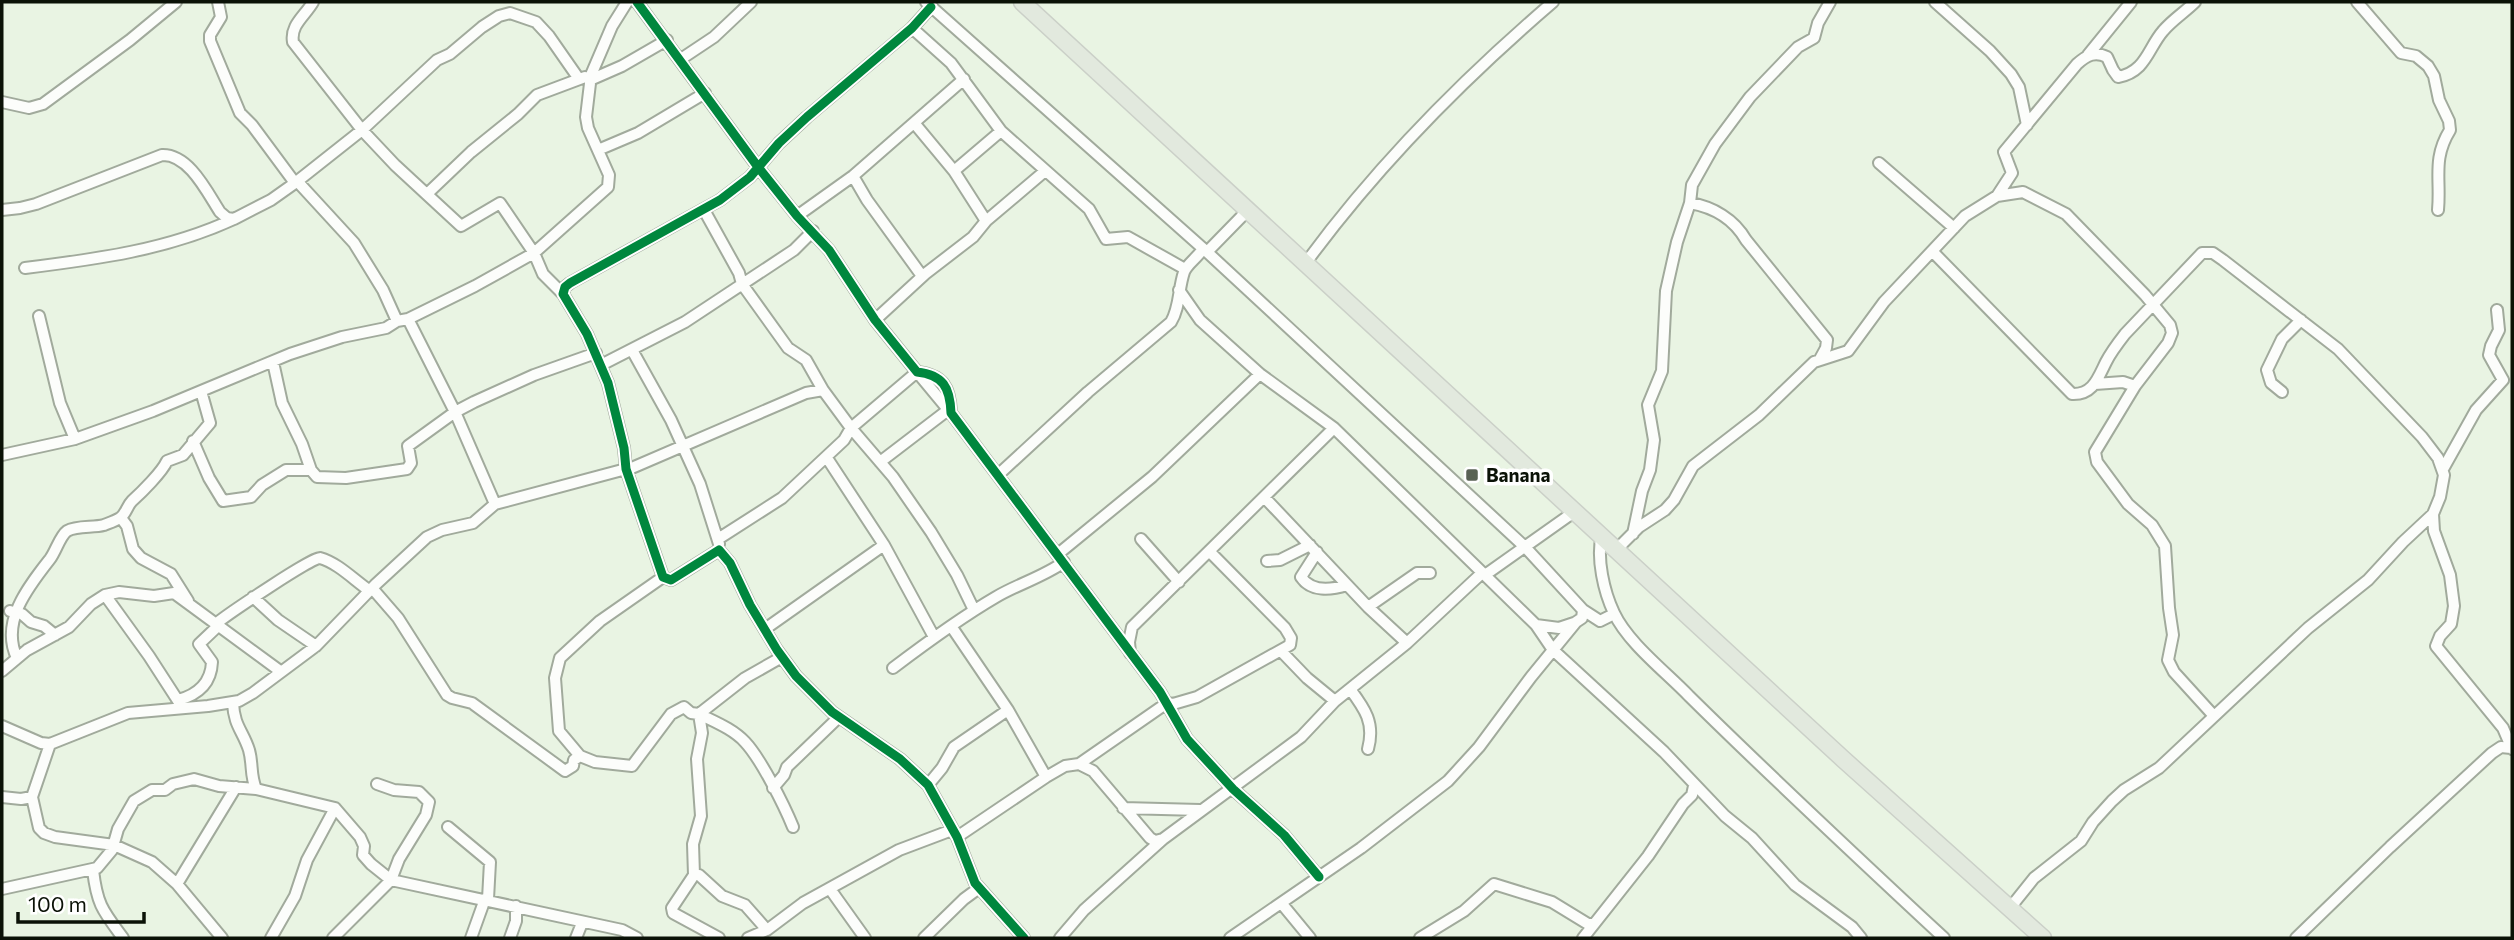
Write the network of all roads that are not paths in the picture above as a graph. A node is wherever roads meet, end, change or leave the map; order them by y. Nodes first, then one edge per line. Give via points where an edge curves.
1 (176, 2) edge
2 (218, 2) edge
3 (313, 2) edge
4 (505, 2) edge
5 (627, 2) edge
6 (637, 2) edge
7 (751, 2) edge
8 (1022, 2) edge
9 (1553, 2) edge
10 (1830, 2) edge
11 (1935, 2) edge
12 (2195, 2) edge
13 (2357, 2) edge
14 (2127, 3) edge
15 (929, 4) edge
16 (510, 13) junction
17 (912, 28) junction
18 (667, 40) junction
19 (2088, 55) junction
20 (681, 59) junction
21 (587, 78) junction
22 (964, 79) junction
23 (705, 93) junction
24 (2, 102) edge
25 (915, 124) junction
26 (2027, 125) junction
27 (362, 130) junction
28 (1002, 131) junction
29 (598, 150) junction
30 (1879, 163) dead end
31 (758, 167) junction
32 (1045, 170) junction
33 (954, 172) junction
34 (853, 176) junction
35 (296, 182) junction
36 (428, 193) junction
37 (1997, 196) junction
38 (1690, 203) junction
39 (2, 210) edge
40 (704, 210) junction
41 (1248, 210) junction
42 (2438, 210) dead end
43 (797, 216) junction
44 (234, 219) junction
45 (986, 221) junction
46 (1954, 229) junction
47 (813, 231) junction
48 (1205, 251) junction
49 (1932, 251) junction
50 (534, 253) junction
51 (1305, 264) junction
52 (25, 268) dead end
53 (1185, 269) junction
54 (922, 276) junction
55 (742, 284) junction
56 (1179, 290) junction
57 (563, 294) junction
58 (2153, 304) junction
59 (2497, 310) dead end
60 (39, 316) dead end
61 (403, 320) junction
62 (875, 320) junction
63 (2301, 320) junction
64 (632, 350) junction
65 (596, 353) junction
66 (1820, 359) junction
67 (273, 362) junction
68 (601, 365) junction
69 (917, 372) junction
70 (1260, 374) junction
71 (2095, 384) junction
72 (2135, 386) junction
73 (823, 390) junction
74 (201, 391) junction
75 (2282, 391) dead end
76 (455, 412) junction
77 (950, 412) junction
78 (851, 428) junction
79 (1334, 428) junction
80 (75, 439) junction
81 (194, 441) junction
82 (682, 445) junction
83 (2, 455) edge
84 (827, 458) junction
85 (880, 462) junction
86 (626, 469) junction
87 (2443, 469) junction
88 (311, 470) junction
89 (998, 475) junction
90 (1264, 496) junction
91 (495, 504) junction
92 (1574, 512) junction
93 (2433, 514) junction
94 (121, 518) junction
95 (1633, 534) junction
96 (1602, 535) junction
97 (1142, 539) dead end
98 (719, 545) junction
99 (884, 545) junction
100 (1525, 547) junction
101 (1313, 548) junction
102 (1617, 549) junction
103 (1210, 552) junction
104 (1061, 558) junction
105 (1266, 561) dead end
106 (1430, 573) dead end
107 (1484, 574) junction
108 (663, 577) junction
109 (1179, 582) junction
110 (1348, 585) junction
111 (371, 589) junction
112 (105, 595) junction
113 (253, 597) junction
114 (189, 604) junction
115 (1368, 607) junction
116 (974, 610) junction
117 (1583, 610) junction
118 (6, 614) edge
119 (1614, 614) junction
120 (1576, 622) junction
121 (218, 624) junction
122 (1536, 625) junction
123 (951, 626) junction
124 (1132, 627) junction
125 (765, 629) junction
126 (1112, 630) junction
127 (55, 635) junction
128 (934, 636) junction
129 (1407, 643) junction
130 (316, 646) junction
131 (1553, 650) junction
132 (1281, 651) junction
133 (1130, 653) junction
134 (782, 657) junction
135 (17, 658) junction
136 (893, 668) dead end
137 (2, 671) edge
138 (280, 671) junction
139 (1350, 689) junction
140 (1335, 701) junction
141 (233, 703) junction
142 (1167, 703) junction
143 (180, 704) junction
144 (1008, 710) junction
145 (699, 715) junction
146 (2214, 716) junction
147 (839, 717) junction
148 (2, 726) edge
149 (50, 744) junction
150 (2512, 748) edge
151 (1368, 749) dead end
152 (580, 756) junction
153 (1079, 764) junction
154 (1046, 777) junction
155 (377, 784) dead end
156 (928, 785) junction
157 (1694, 786) junction
158 (236, 787) junction
159 (773, 788) junction
160 (256, 789) junction
161 (1233, 789) junction
162 (32, 796) junction
163 (2, 797) edge
164 (1690, 798) junction
165 (1708, 799) junction
166 (335, 808) junction
167 (1123, 808) junction
168 (1203, 810) junction
169 (448, 827) dead end
170 (793, 827) dead end
171 (954, 834) junction
172 (1163, 839) junction
173 (114, 845) junction
174 (93, 870) junction
175 (694, 875) junction
176 (1319, 877) junction
177 (391, 880) junction
178 (177, 884) junction
179 (979, 888) junction
180 (2, 889) edge
181 (830, 889) junction
182 (486, 899) junction
183 (1282, 904) junction
184 (516, 906) junction
185 (2010, 908) junction
186 (582, 923) junction
187 (1593, 924) junction
188 (767, 930) junction
189 (123, 938) edge
190 (222, 938) edge
191 (271, 938) edge
192 (333, 938) edge
193 (471, 938) edge
194 (510, 938) edge
195 (576, 938) edge
196 (637, 938) edge
197 (719, 938) edge
198 (748, 938) edge
199 (865, 938) edge
200 (924, 938) edge
201 (1024, 938) edge
202 (1060, 938) edge
203 (1230, 938) edge
204 (1310, 938) edge
205 (1420, 938) edge
206 (1583, 938) edge
207 (1861, 938) edge
208 (1944, 938) edge
209 (2043, 938) edge
210 (2296, 938) edge

1 - 24 street via 43,104 29,108
2 - 35 street via 221,17 210,41 240,113
3 - 27 street via 295,26 293,42
4 - 16 street
5 - 21 street
6 - 18 street
7 - 20 street via 714,37
8 - 41 highway
9 - 51 street via 1446,100 1345,210
10 - 38 street via 1814,38 1778,66 1714,144 1692,185
11 - 26 street via 2011,74 2019,87
12 - 19 street via 2164,29 2141,64 2121,77 2107,57
13 - 42 street via 2401,53 2416,57 2434,76 2451,130 2438,162
14 - 19 street
15 - 17 street
15 - 48 street
16 - 21 street via 536,22
16 - 27 street via 493,19 438,60
17 - 22 street
17 - 31 street via 779,142
18 - 20 street
18 - 21 street via 622,66
19 - 26 street
20 - 23 street
21 - 29 street via 586,117
21 - 36 street via 537,95
22 - 25 street
22 - 28 street
23 - 29 street
23 - 31 street
25 - 33 street
25 - 34 street
26 - 37 street via 2004,152 2012,173
27 - 35 street
27 - 36 street
28 - 32 street
28 - 33 street
29 - 50 street via 609,175 608,187
30 - 46 street
31 - 40 street
31 - 43 street
32 - 45 street
32 - 53 street via 1089,209 1105,239 1128,237
33 - 45 street
34 - 43 street
34 - 54 street
35 - 44 street
35 - 61 street via 354,243
36 - 50 street via 461,226 500,203
37 - 46 street via 1971,211
37 - 58 street via 2023,192 2066,214
38 - 66 street via 1725,216 1740,228 1827,340
38 - 95 street via 1666,291 1661,371 1648,405 1654,440 1650,470
39 - 44 street via 36,204 168,155 185,163 222,215
40 - 55 street
40 - 57 street via 570,283
41 - 48 street
41 - 51 highway
43 - 47 street
44 - 52 street via 132,253
45 - 54 street via 973,237
46 - 49 street
47 - 55 street via 794,250
47 - 62 street
48 - 53 street
48 - 100 street
49 - 66 street via 1873,314 1848,351
49 - 71 street via 2068,392 2083,393
50 - 57 street via 542,274
50 - 61 street
51 - 92 highway
53 - 56 street
54 - 62 street
55 - 64 street
55 - 73 street via 788,348 806,360
56 - 70 street via 1200,320
56 - 89 street via 1178,311 1171,322
57 - 65 street
58 - 63 street via 2206,252
58 - 71 street via 2113,349
58 - 72 street via 2170,325 2171,337
59 - 87 street via 2499,330 2489,355 2503,380 2476,411
60 - 80 street via 60,403
61 - 67 street
61 - 76 street
62 - 69 street
63 - 75 street via 2282,339 2267,370 2271,383
63 - 87 street via 2357,367 2422,437
64 - 68 street
64 - 82 street
65 - 68 street
65 - 76 street via 534,375
66 - 95 street via 1759,415 1693,466 1674,500
67 - 74 street
67 - 88 street via 282,403
68 - 86 street
69 - 77 street via 933,374 944,383
69 - 78 street
70 - 79 street
70 - 104 street
71 - 72 street
72 - 146 street via 2096,449 2097,462 2128,504 2160,534 2173,635 2168,660
73 - 78 street
73 - 82 street
74 - 80 street
74 - 81 street via 209,425
76 - 88 street via 408,446 411,463 407,469 346,478 317,477
76 - 91 street
77 - 85 street
77 - 89 street
78 - 84 street
78 - 85 street
79 - 90 street
79 - 107 street
80 - 83 street
81 - 88 street via 223,501 251,497 286,470
81 - 94 street via 183,454 167,461
82 - 86 street
82 - 98 street via 701,484
84 - 98 street
84 - 99 street
85 - 116 street via 931,532
86 - 91 street
86 - 108 street
87 - 93 street via 2443,487
89 - 104 street
90 - 101 street
90 - 103 street
91 - 111 street via 473,523 427,537
92 - 96 highway
92 - 100 street
93 - 146 street via 2368,580 2308,628
93 - 150 street via 2434,531 2451,575 2454,606 2451,624 2437,646 2503,728
94 - 114 street via 132,549 171,574
94 - 118 street via 65,532
95 - 102 street
96 - 102 highway
96 - 119 street via 1602,570
97 - 109 street
98 - 108 street via 682,574 671,580
98 - 125 street
99 - 125 street
99 - 128 street
100 - 107 street
100 - 117 street
101 - 105 street
101 - 110 street
101 - 110 street via 1302,580 1315,589
102 - 185 highway
103 - 109 street
103 - 132 street via 1285,628 1291,643
104 - 116 street
104 - 126 street
106 - 115 street via 1417,573
107 - 122 street
107 - 129 street
108 - 152 street via 600,621 560,657 555,678 559,731
109 - 124 street
110 - 115 street
111 - 113 street via 319,557
111 - 130 street
111 - 152 street via 398,618 447,695 488,713 565,771
112 - 114 street via 174,593
112 - 127 street
112 - 143 street
113 - 121 street
113 - 130 street
114 - 121 street
115 - 129 street
116 - 123 street
117 - 119 street via 1600,621
117 - 120 street
118 - 127 street via 22,614
118 - 135 street via 5,645
119 - 208 street via 1629,636 1727,733
120 - 122 street via 1559,628
120 - 131 street
121 - 138 street
121 - 143 street via 198,645 212,662 205,685
122 - 131 street
123 - 128 street
123 - 144 street
124 - 126 street
124 - 133 street
125 - 134 street
126 - 133 street
127 - 135 street
128 - 136 street
129 - 139 street
130 - 138 street
131 - 157 street via 1664,752
131 - 176 street via 1448,781
132 - 140 street
132 - 142 street via 1197,697
133 - 142 street
134 - 145 street via 745,678
134 - 147 street
135 - 137 street
138 - 141 street
139 - 140 street
139 - 151 street via 1370,718
140 - 161 street via 1301,737
141 - 143 street
141 - 160 street
142 - 153 street
142 - 161 street via 1187,739
143 - 149 street via 128,713
144 - 154 street
144 - 156 street via 954,747
145 - 152 street via 684,706 671,714 632,766
145 - 159 street via 746,743
145 - 175 street via 701,816 693,844
146 - 185 street via 2159,768 2112,801 2081,841 2034,878
147 - 156 street via 900,759
147 - 159 street via 787,767
148 - 149 street
149 - 162 street
150 - 210 street via 2501,747 2493,753
153 - 154 street
153 - 167 street via 1093,771
154 - 171 street
155 - 177 street via 419,792 429,802
156 - 171 street
157 - 164 street
157 - 165 street
158 - 160 street
158 - 173 street via 194,779 152,790 135,801
158 - 178 street
159 - 170 street
160 - 166 street
161 - 168 street
161 - 176 street via 1284,835
162 - 163 street
162 - 173 street via 36,821 44,833
164 - 165 street
164 - 187 street
165 - 207 street via 1799,888
166 - 177 street via 360,837 363,855
166 - 191 street
167 - 168 street
167 - 172 street via 1150,838
168 - 172 street
169 - 182 street via 490,862
171 - 179 street
171 - 181 street via 899,850
172 - 202 street via 1084,910
173 - 174 street
173 - 178 street via 152,862
174 - 180 street
174 - 189 street via 100,906
175 - 188 street via 722,896 742,902
175 - 197 street via 673,913
176 - 183 street
177 - 182 street
177 - 192 street
178 - 190 street
179 - 200 street
179 - 201 street
181 - 188 street
181 - 199 street
182 - 184 street
182 - 193 street
183 - 203 street
183 - 204 street
184 - 186 street
184 - 194 street
185 - 209 highway
186 - 195 street
186 - 196 street via 622,930
187 - 205 street via 1552,902 1494,884 1464,911
187 - 206 street
188 - 198 street

